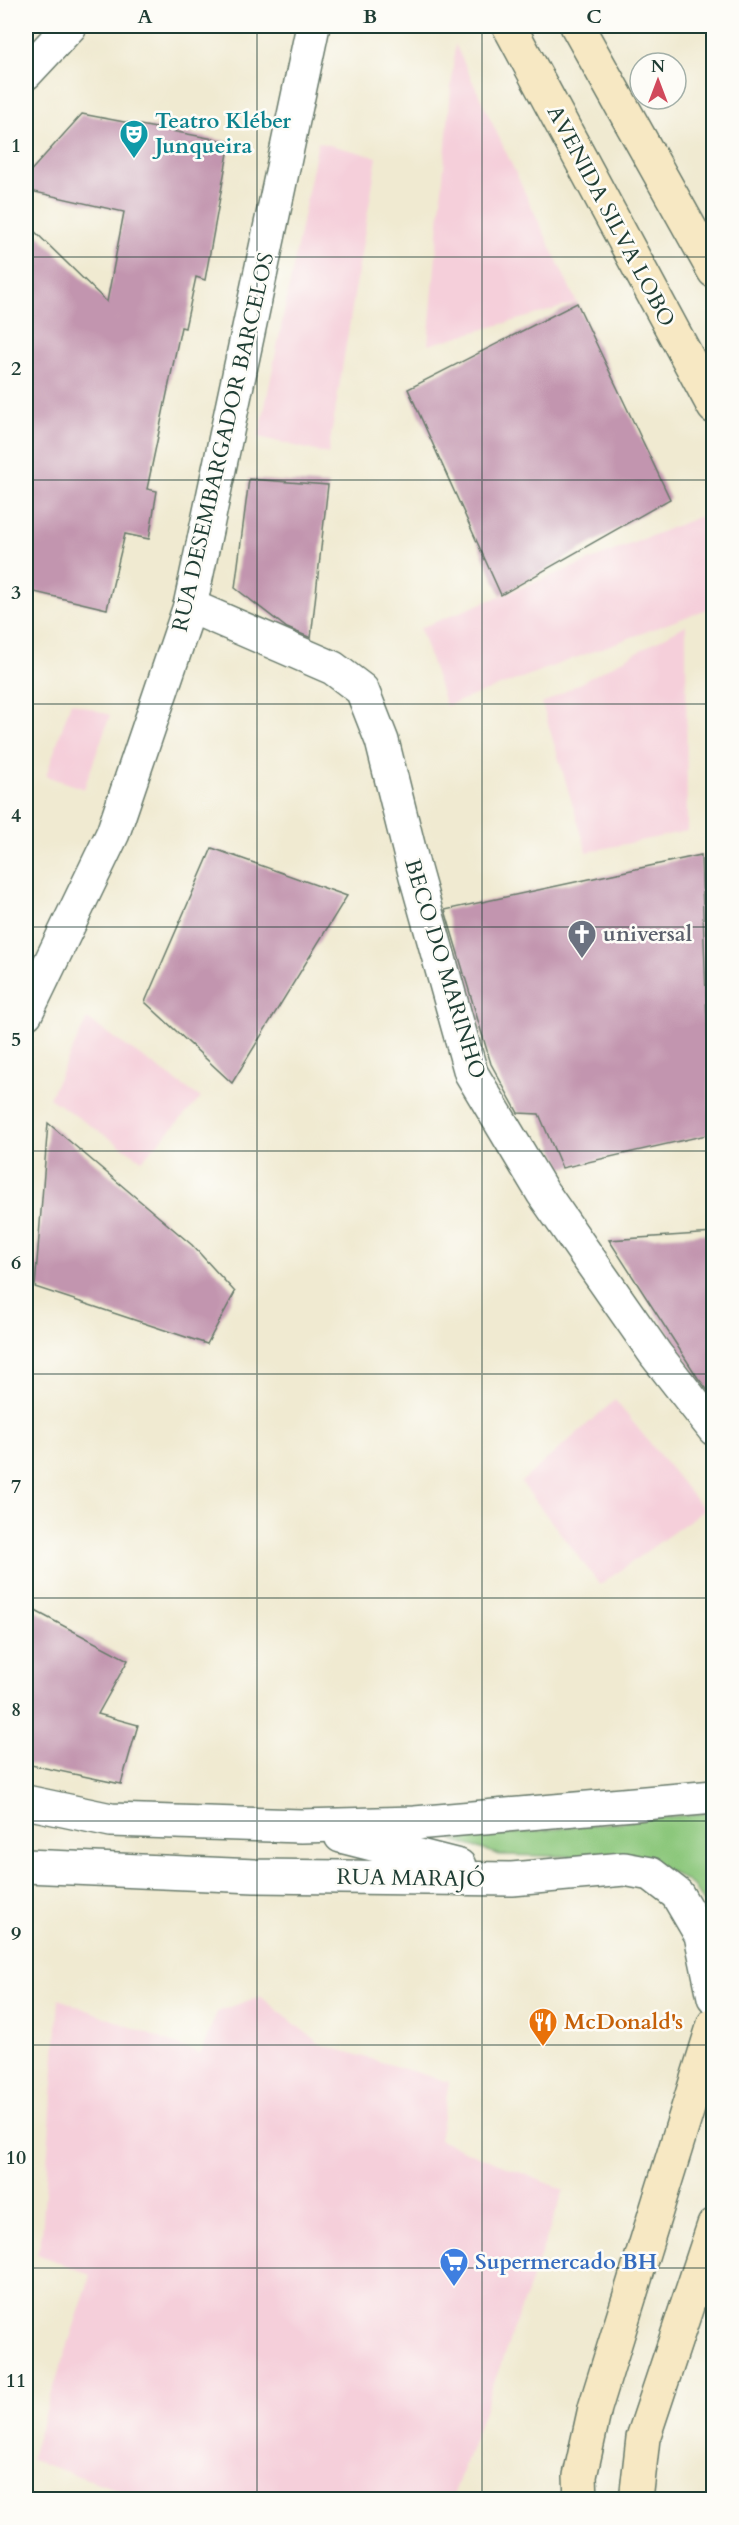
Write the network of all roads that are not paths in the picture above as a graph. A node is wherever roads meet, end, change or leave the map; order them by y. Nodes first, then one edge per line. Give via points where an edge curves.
1 (313, 26) edge
2 (509, 26) edge
3 (578, 26) edge
4 (62, 27) edge
5 (26, 73) edge
6 (714, 271) edge
7 (714, 406) edge
8 (190, 606) junction
9 (26, 1013) edge
10 (709, 1422) edge
11 (714, 1797) edge
12 (26, 1802) edge
13 (301, 1826) junction
14 (26, 1866) edge
15 (512, 1879) junction
16 (714, 1997) edge
17 (714, 2024) edge
18 (714, 2224) edge
19 (581, 2499) edge
20 (636, 2499) edge

1 - 8 street, RUA DESEMBARGADOR BARCELOS
2 - 7 main road, AVENIDA SILVA LOBO
3 - 6 main road
4 - 5 street
8 - 9 street, RUA DESEMBARGADOR BARCELOS via 113,833
8 - 10 street, BECO DO MARINHO via 333,668 362,690 382,741 471,1073 543,1193 656,1355
11 - 13 street via 415,1823
12 - 13 street via 111,1820
13 - 15 street
14 - 15 street, RUA MARAJÓ via 255,1876
15 - 16 street, RUA MARAJÓ via 624,1869 651,1874 677,1894 701,1935
17 - 19 main road via 595,2408 580,2476
18 - 20 main road via 644,2438

